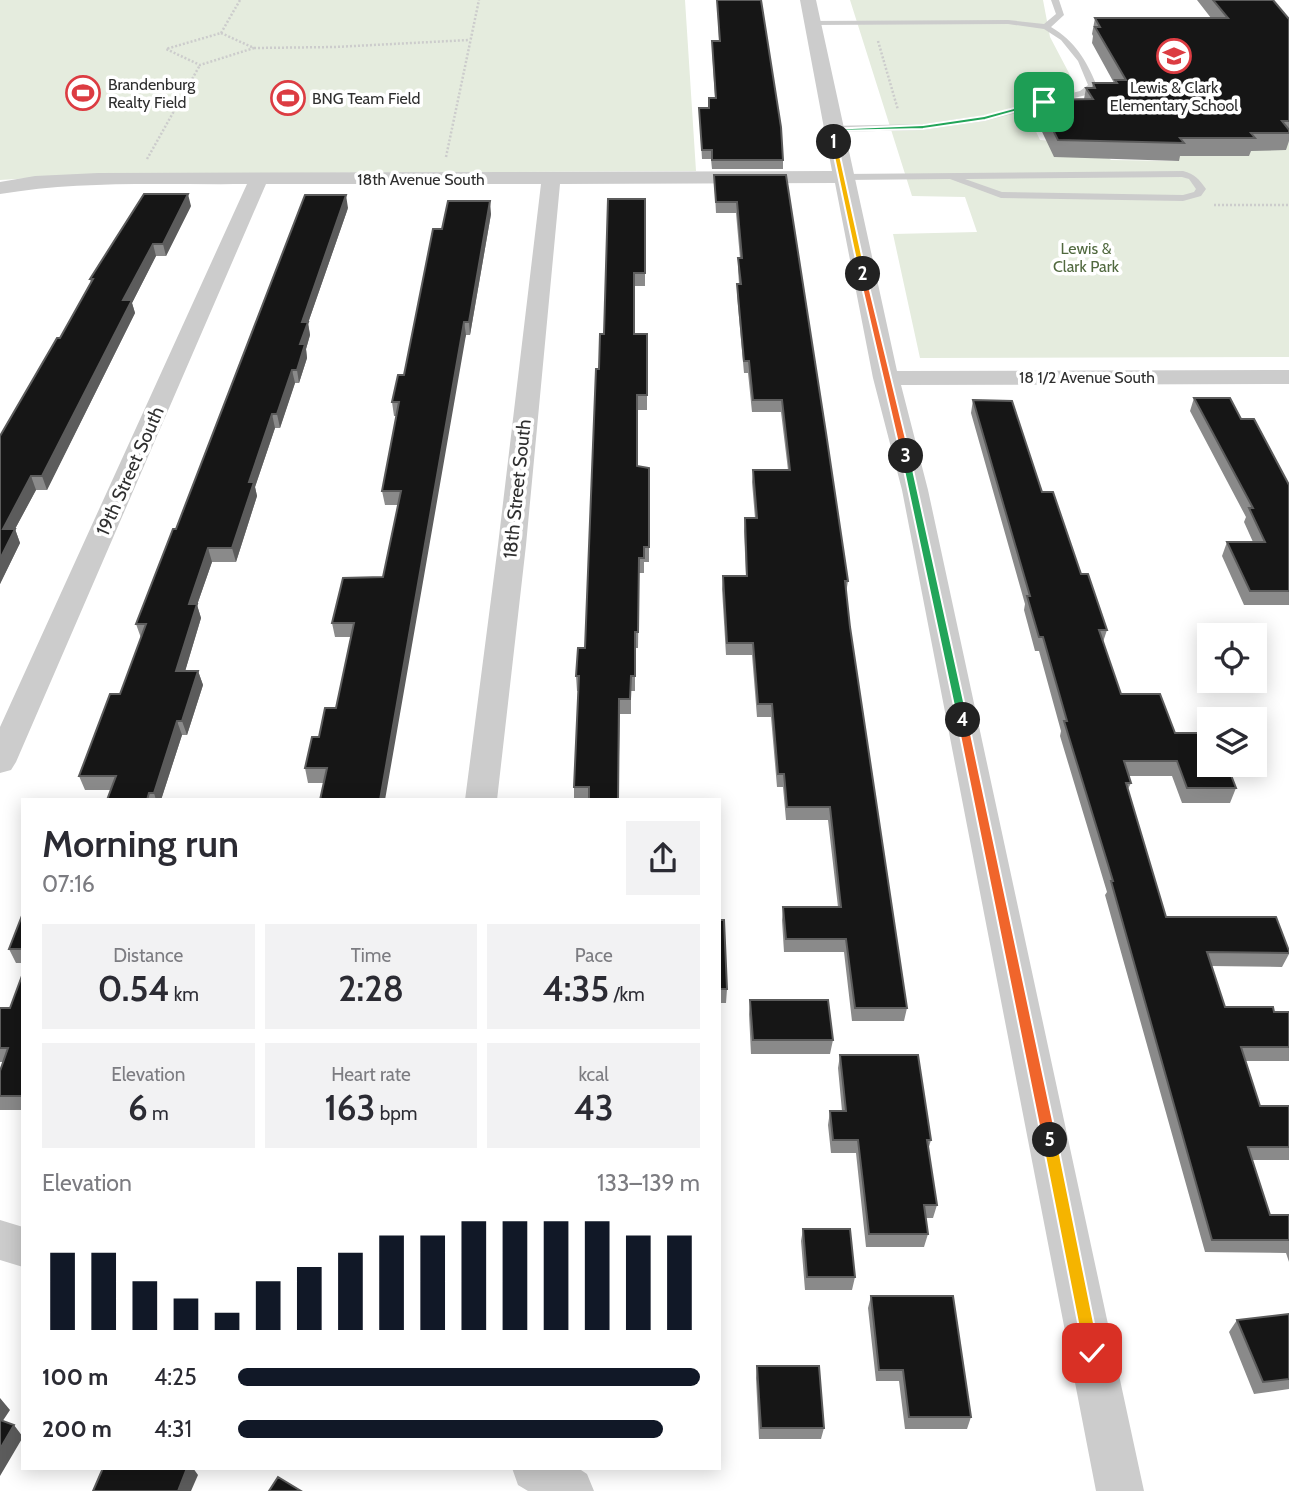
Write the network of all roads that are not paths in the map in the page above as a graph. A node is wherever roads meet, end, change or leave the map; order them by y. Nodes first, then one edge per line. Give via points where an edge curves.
1 (1055, 0) edge
2 (810, 11) edge
3 (1046, 27) junction
4 (831, 129) junction
5 (842, 177) junction
6 (551, 178) junction
7 (954, 178) junction
8 (259, 179) junction
9 (0, 188) edge
10 (1289, 377) edge
11 (885, 378) junction
12 (0, 762) edge
13 (481, 798) edge
14 (0, 1240) edge
15 (21, 1246) edge
16 (538, 1470) edge
17 (570, 1491) edge
18 (1120, 1491) edge

1 - 3 lane via 1060,15
2 - 3 lane via 872,23 1008,22
2 - 4 street
3 - 4 lane via 1064,38 1082,60 1093,86 1083,93 985,118 894,129
4 - 5 street
5 - 6 street, 18th Avenue South
5 - 7 lane
5 - 11 street
6 - 8 street, 18th Avenue South
6 - 13 street, 18th Street South
7 - 7 lane via 1001,195 1031,197 1183,198 1201,189 1192,177 1182,174
8 - 9 street, 18th Avenue South via 97,179
8 - 12 street, 19th Street South
10 - 11 street, 18 1/2 Avenue South
11 - 18 street via 920,517
14 - 15 street
16 - 17 street

